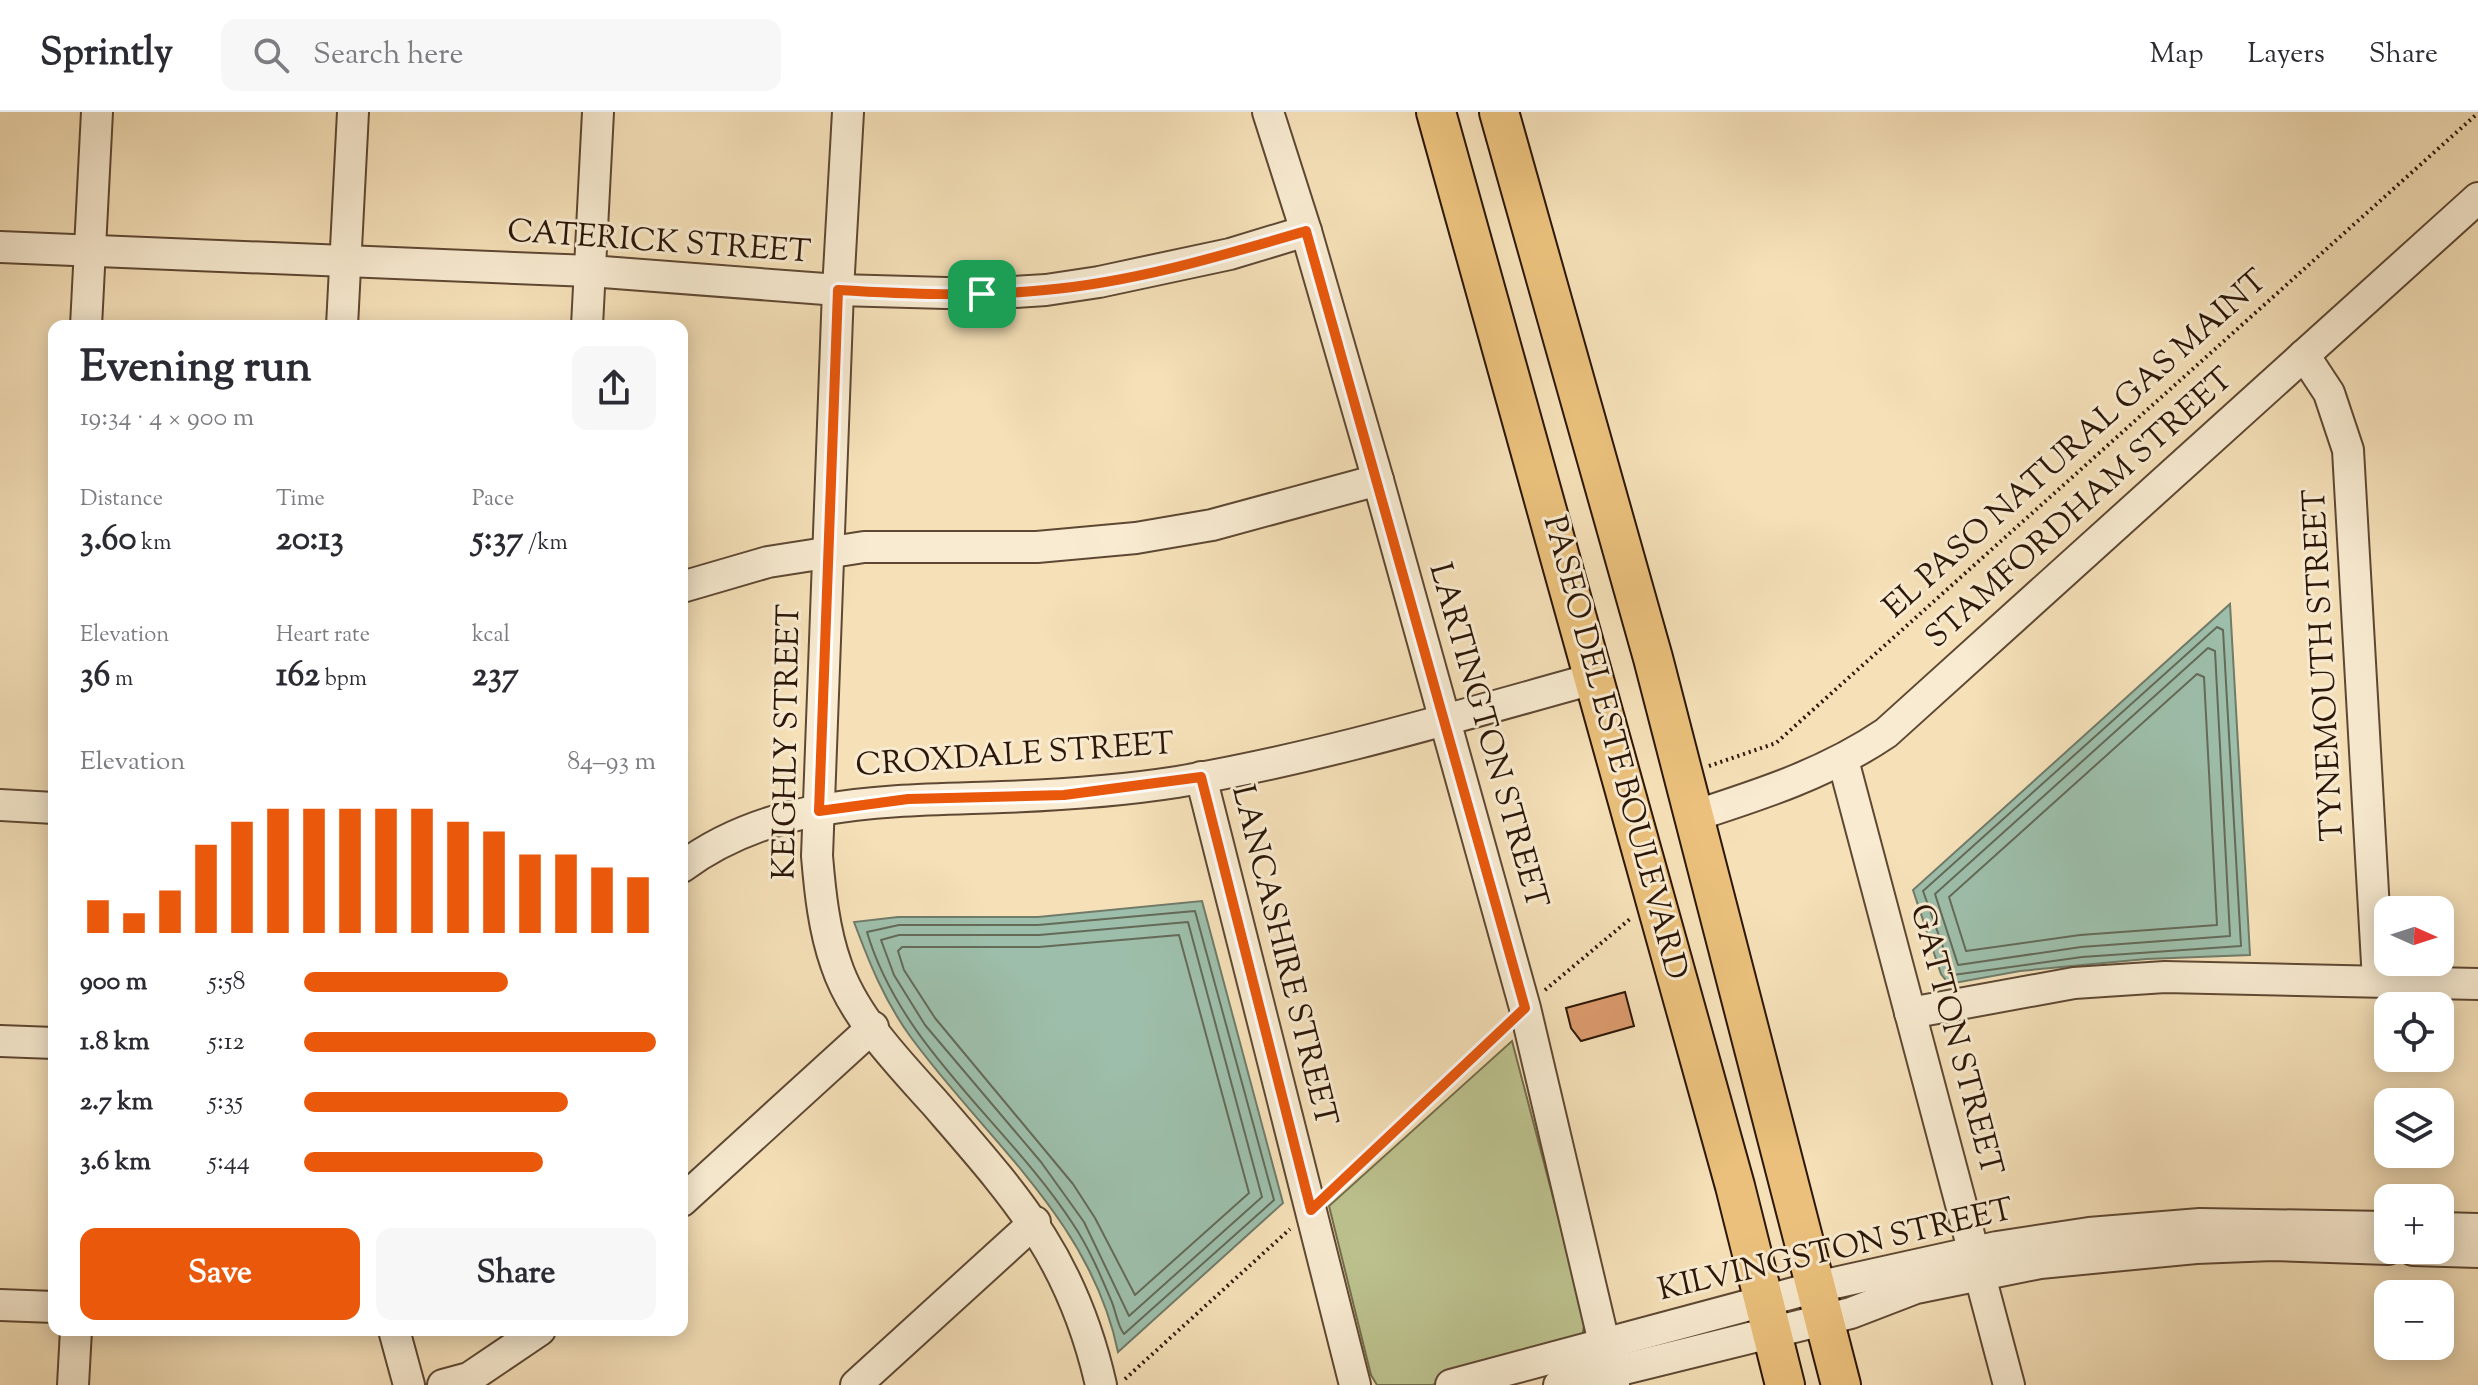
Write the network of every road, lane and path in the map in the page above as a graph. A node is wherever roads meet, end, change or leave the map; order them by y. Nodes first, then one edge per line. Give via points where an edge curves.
1 (97, 112) edge
2 (353, 112) edge
3 (598, 112) edge
4 (848, 112) edge
5 (1268, 112) edge
6 (1436, 112) edge
7 (1499, 112) edge
8 (2478, 113) edge
9 (2478, 198) edge
10 (1306, 231) junction
11 (0, 247) edge
12 (90, 251) junction
13 (346, 264) junction
14 (590, 271) junction
15 (838, 290) junction
16 (86, 320) edge
17 (342, 320) edge
18 (587, 320) edge
19 (2304, 355) junction
20 (1378, 480) junction
21 (828, 554) junction
22 (688, 585) edge
23 (1596, 678) junction
24 (1446, 720) junction
25 (1843, 760) junction
26 (1684, 775) junction
27 (1201, 777) junction
28 (0, 805) edge
29 (48, 808) edge
30 (819, 811) junction
31 (1694, 816) junction
32 (688, 863) edge
33 (1632, 918) dead end
34 (2378, 981) junction
35 (2478, 984) edge
36 (1525, 1008) junction
37 (1910, 1013) junction
38 (873, 1027) junction
39 (0, 1041) edge
40 (48, 1043) edge
41 (688, 1196) edge
42 (1311, 1210) junction
43 (1035, 1222) junction
44 (2374, 1227) edge
45 (2454, 1228) edge
46 (2478, 1229) edge
47 (2374, 1249) edge
48 (2454, 1251) edge
49 (2478, 1252) edge
50 (1977, 1263) junction
51 (1820, 1303) junction
52 (0, 1305) edge
53 (48, 1307) edge
54 (1768, 1316) junction
55 (76, 1336) edge
56 (396, 1336) edge
57 (531, 1336) edge
58 (1609, 1367) edge
59 (73, 1385) edge
60 (409, 1385) edge
61 (443, 1385) edge
62 (856, 1385) edge
63 (1101, 1385) edge
64 (1118, 1385) edge
65 (1355, 1385) edge
66 (1451, 1385) edge
67 (1559, 1385) edge
68 (1785, 1385) edge
69 (1841, 1385) edge
70 (2009, 1385) edge

1 - 12 street
2 - 13 street
3 - 14 street
4 - 15 street, KEIGHLY STREET
5 - 10 street, LARTINGTON STREET
6 - 23 main road, PASEO DEL ESTE BOULEVARD
7 - 26 main road, PASEO DEL ESTE BOULEVARD
8 - 26 path, EL PASO NATURAL GAS MAINT via 1776,743
9 - 19 street, STAMFORDHAM STREET
10 - 15 street, CATERICK STREET via 1175,267 1046,290
10 - 20 street, LARTINGTON STREET
11 - 12 street, CATERICK STREET
12 - 13 street, CATERICK STREET
12 - 16 street
13 - 14 street, CATERICK STREET
13 - 17 street
14 - 15 street, CATERICK STREET
14 - 18 street
15 - 21 street, KEIGHLY STREET
19 - 25 street, STAMFORDHAM STREET via 1886,733
19 - 34 street, TYNEMOUTH STREET via 2329,393 2348,450
20 - 21 street via 1212,525 1136,538 1037,547 864,547
20 - 24 street, LARTINGTON STREET
21 - 22 street via 768,562
21 - 30 street, KEIGHLY STREET
23 - 24 street, CROXDALE STREET
23 - 54 main road, PASEO DEL ESTE BOULEVARD
24 - 27 street, CROXDALE STREET
24 - 36 street, LARTINGTON STREET
25 - 31 street, STAMFORDHAM STREET
25 - 37 street, GATTON STREET
26 - 31 main road, PASEO DEL ESTE BOULEVARD
27 - 30 street, CROXDALE STREET via 1064,795 908,799
27 - 42 street, LANCASHIRE STREET
28 - 29 street
30 - 32 street, CROXDALE STREET via 733,834
30 - 38 street, KEIGHLY STREET via 820,892 836,965
31 - 51 main road, PASEO DEL ESTE BOULEVARD
33 - 36 path
34 - 35 street
34 - 37 street via 2165,977 2074,983
36 - 42 path
36 - 58 street, LARTINGTON STREET
37 - 50 street, GATTON STREET
38 - 41 street
38 - 43 street, KEIGHLY STREET
39 - 40 street
42 - 64 path
42 - 65 street, LANCASHIRE STREET
43 - 62 street
43 - 63 street, KEIGHLY STREET via 1070,1286 1091,1339
44 - 50 street, KILVINGSTON STREET via 2200,1224 2089,1233
45 - 46 street
47 - 50 street, KILVINGSTON STREET via 2273,1245
48 - 49 street
50 - 51 street, KILVINGSTON STREET via 1916,1288
50 - 70 street, GATTON STREET
51 - 54 street, KILVINGSTON STREET
51 - 69 main road, PASEO DEL ESTE BOULEVARD
52 - 53 street
54 - 58 street, KILVINGSTON STREET
54 - 68 main road, PASEO DEL ESTE BOULEVARD
55 - 59 street
56 - 60 street
57 - 61 street via 469,1378
58 - 66 street, KILVINGSTON STREET
58 - 67 street, KILVINGSTON STREET

